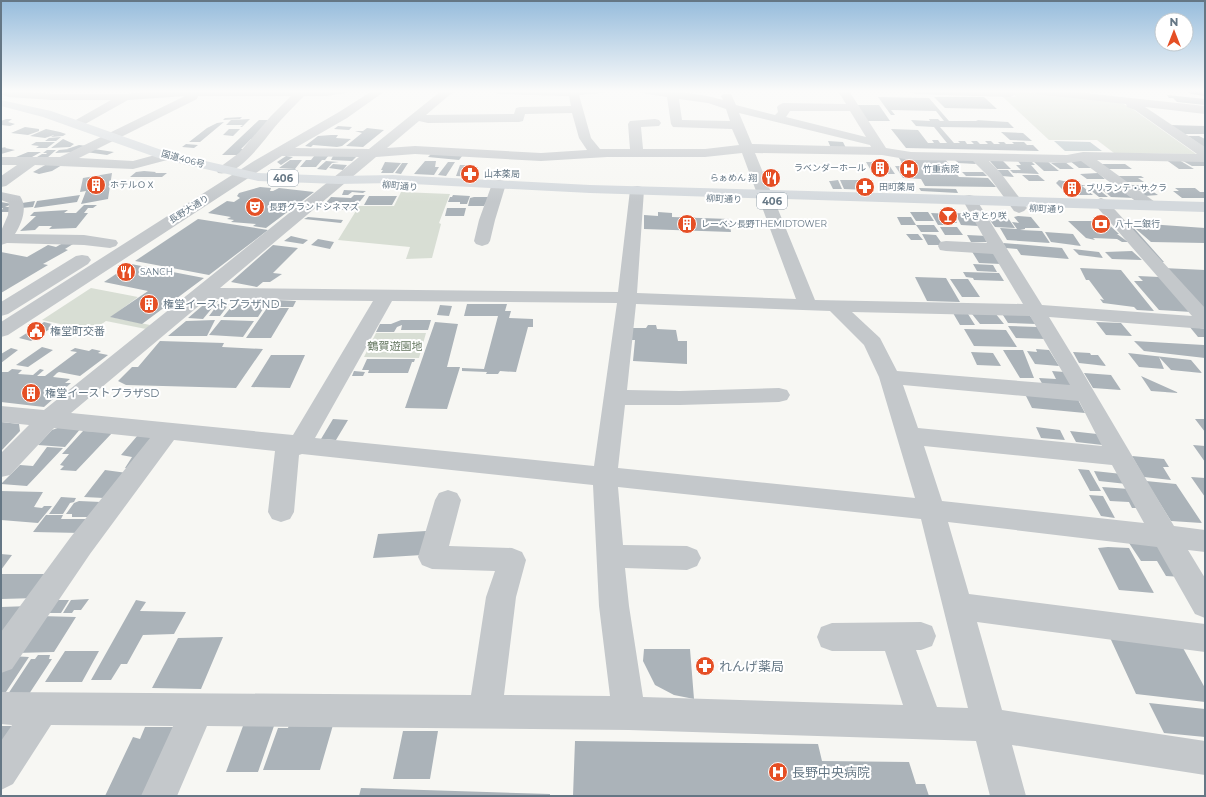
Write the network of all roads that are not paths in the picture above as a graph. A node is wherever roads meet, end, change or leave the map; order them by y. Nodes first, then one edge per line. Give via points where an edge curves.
1 (90, 128) edge
2 (128, 128) edge
3 (267, 128) edge
4 (305, 128) edge
5 (320, 128) edge
6 (402, 128) edge
7 (583, 128) edge
8 (634, 128) edge
9 (738, 128) edge
10 (810, 128) edge
11 (867, 128) edge
12 (1169, 128) edge
13 (112, 136) junction
14 (747, 148) junction
15 (879, 148) junction
16 (279, 152) junction
17 (373, 152) junction
18 (637, 153) junction
19 (1205, 153) edge
20 (596, 154) junction
21 (166, 156) junction
22 (1084, 156) junction
23 (977, 157) junction
24 (1205, 158) edge
25 (4, 160) edge
26 (32, 161) junction
27 (61, 161) junction
28 (232, 171) junction
29 (4, 179) edge
30 (338, 180) junction
31 (498, 188) junction
32 (637, 194) junction
33 (1, 196) edge
34 (768, 197) junction
35 (972, 203) junction
36 (1016, 205) junction
37 (1150, 205) junction
38 (1105, 207) junction
39 (1205, 207) edge
40 (1205, 215) edge
41 (3, 239) edge
42 (482, 241) dead end
43 (110, 242) junction
44 (946, 246) dead end
45 (999, 249) junction
46 (203, 294) junction
47 (385, 296) junction
48 (627, 298) junction
49 (808, 305) junction
50 (834, 305) junction
51 (1, 310) edge
52 (1035, 310) junction
53 (1205, 319) edge
54 (1205, 323) edge
55 (1, 330) edge
56 (890, 377) junction
57 (1085, 394) junction
58 (779, 395) dead end
59 (615, 397) junction
60 (1, 414) edge
61 (41, 418) junction
62 (167, 432) junction
63 (909, 436) junction
64 (294, 445) junction
65 (1120, 457) junction
66 (1, 468) edge
67 (605, 476) junction
68 (448, 500) dead end
69 (932, 510) junction
70 (281, 512) dead end
71 (1166, 538) junction
72 (1205, 542) edge
73 (610, 556) junction
74 (687, 558) dead end
75 (1205, 605) edge
76 (957, 606) junction
77 (832, 637) dead end
78 (1205, 638) edge
79 (1, 658) edge
80 (1, 708) edge
81 (42, 709) junction
82 (197, 710) junction
83 (485, 712) junction
84 (629, 713) junction
85 (926, 723) junction
86 (990, 725) junction
87 (1205, 758) edge
88 (1, 772) edge
89 (159, 796) edge
90 (1008, 796) edge

1 - 13 highway, 国道406号 / 406
2 - 13 street
3 - 28 street
4 - 28 street, 長野大通り
5 - 16 street, 長野大通り
6 - 17 street
7 - 20 street via 585,138
8 - 18 street
9 - 14 street
10 - 15 street
11 - 15 street
12 - 19 street
13 - 21 highway, 国道406号 / 406
13 - 27 street
14 - 15 street
14 - 18 street via 705,153
14 - 34 street
15 - 23 street via 911,156
16 - 17 street
16 - 28 street, 長野大通り
17 - 20 street via 433,150 522,157
17 - 30 street
18 - 20 street
21 - 27 street via 133,165
21 - 28 highway, 国道406号 / 406
22 - 23 street via 1067,159
22 - 24 street
22 - 37 street
23 - 36 street via 995,175
25 - 26 street
26 - 27 street
26 - 29 street
28 - 30 highway, 柳町通り / 406 via 258,177
28 - 43 street, 長野大通り
28 - 55 street, 長野大通り
30 - 31 highway, 柳町通り / 406 via 389,185
30 - 46 street
31 - 32 highway, 柳町通り / 406
31 - 42 street
32 - 34 highway, 柳町通り / 406
32 - 48 street
33 - 41 street via 15,199 18,204 16,217
34 - 35 highway, 柳町通り / 406
34 - 49 street
35 - 36 highway, 柳町通り / 406
35 - 45 street
36 - 38 highway, 柳町通り / 406
37 - 38 highway, 柳町通り / 406
37 - 39 highway, 柳町通り / 406
38 - 40 highway, 柳町通り / 406
38 - 53 street
41 - 43 street via 93,239
43 - 51 street, 長野大通り
44 - 45 street
45 - 52 street
46 - 47 street
46 - 61 street
47 - 48 street
47 - 64 street
48 - 49 street
48 - 59 street
49 - 50 street
50 - 52 street
50 - 56 street via 874,342
52 - 54 street
52 - 57 street
56 - 57 street
56 - 63 street
57 - 65 street
58 - 59 street
59 - 67 street
60 - 61 street
61 - 62 street
61 - 66 street
62 - 64 street
62 - 79 street via 80,546
63 - 65 street
63 - 69 street
64 - 67 street
64 - 70 street
65 - 71 street
67 - 69 street
67 - 73 street
68 - 83 street via 432,557 512,560 501,597
69 - 71 street
69 - 76 street
71 - 72 street
71 - 75 street
73 - 74 street
73 - 84 street via 614,606
76 - 78 street
76 - 86 street
77 - 85 street via 909,637
80 - 81 street
81 - 82 street
81 - 88 street
82 - 83 street
82 - 89 street
83 - 84 street
84 - 85 street
85 - 86 street
86 - 87 street
86 - 90 street

